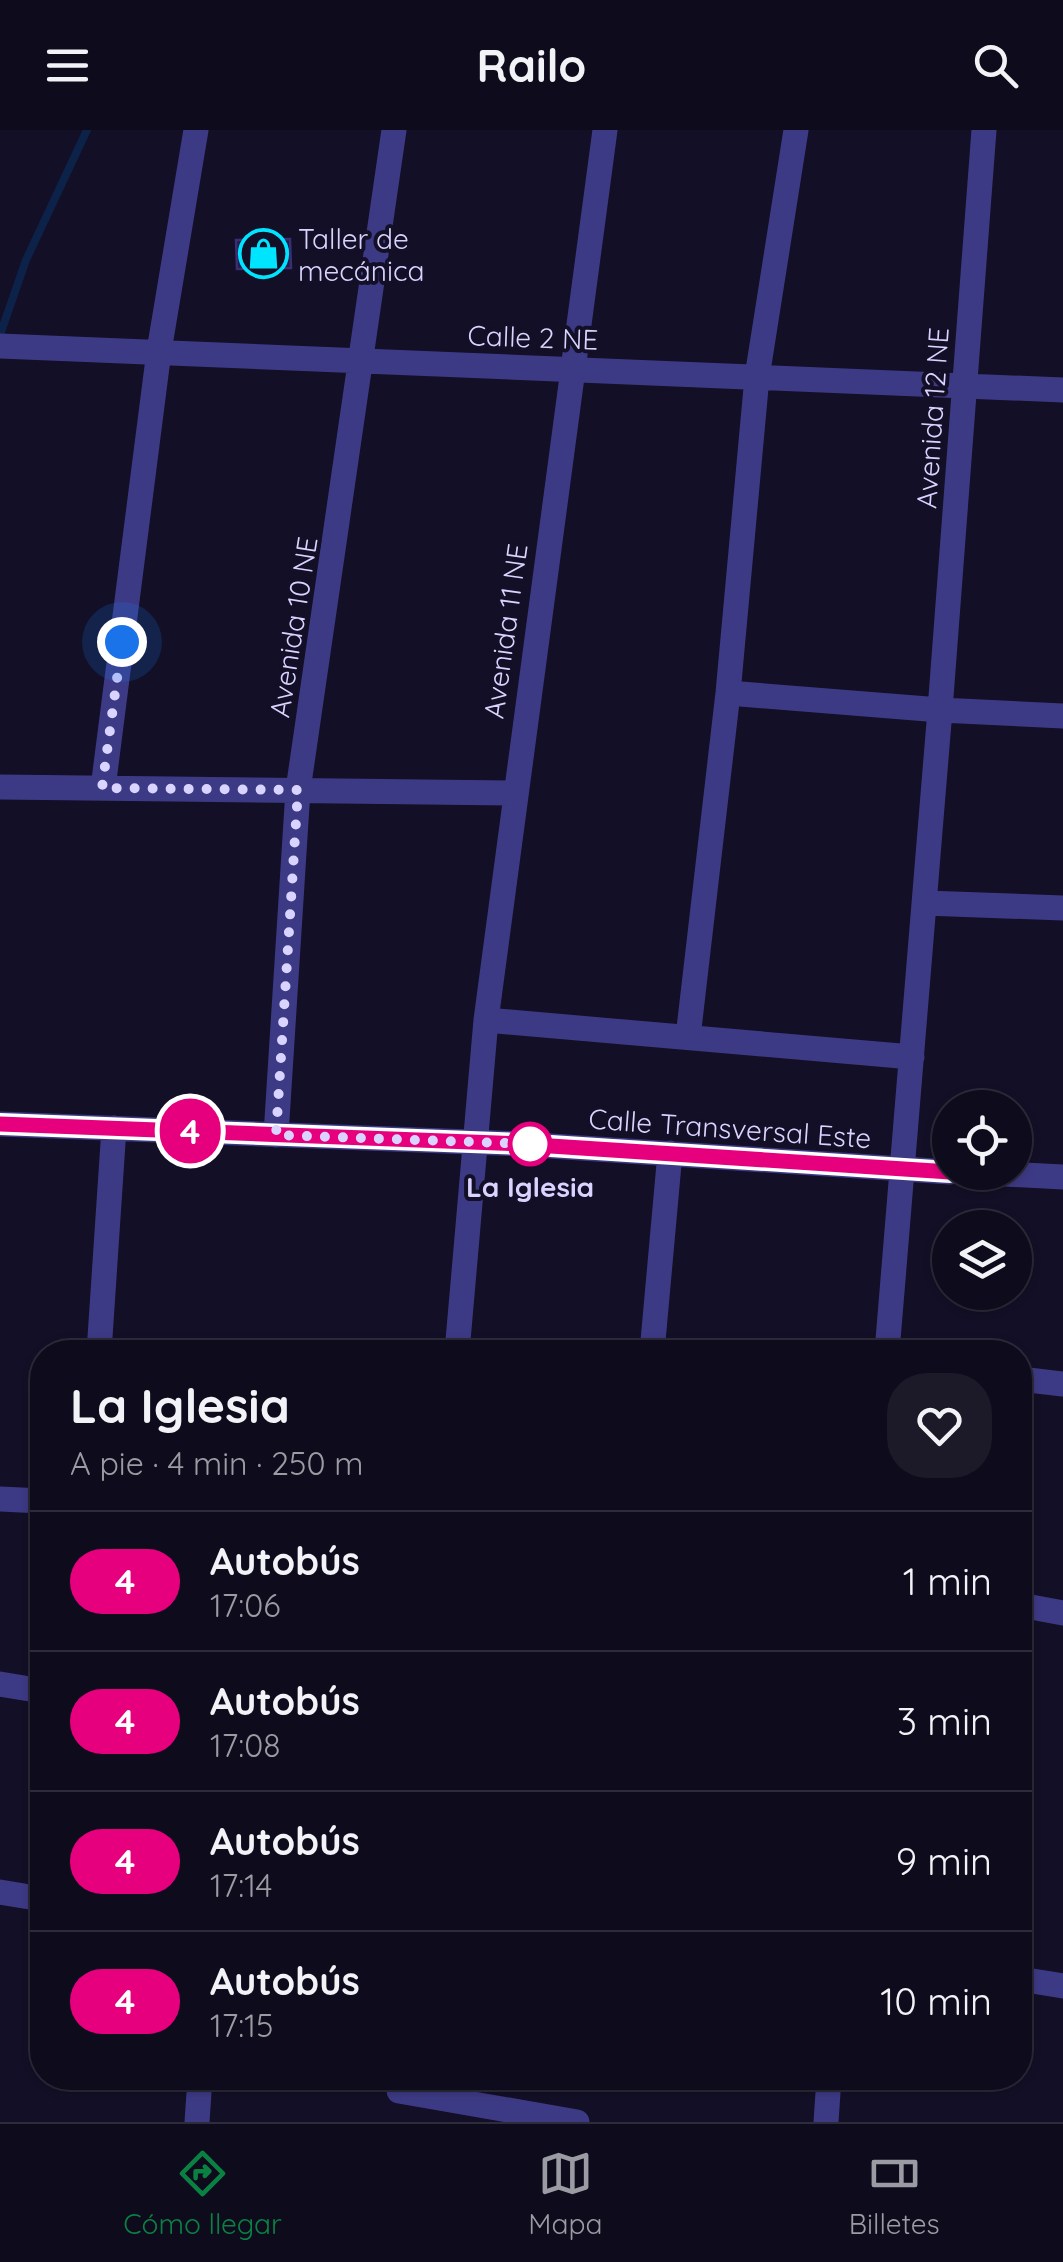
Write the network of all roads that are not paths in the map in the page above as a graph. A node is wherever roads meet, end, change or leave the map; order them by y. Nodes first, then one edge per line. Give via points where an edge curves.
1 (196, 130) edge
2 (394, 130) edge
3 (605, 130) edge
4 (796, 130) edge
5 (984, 130) edge
6 (13, 346) edge
7 (159, 351) junction
8 (363, 360) junction
9 (570, 369) junction
10 (757, 377) junction
11 (964, 386) junction
12 (1063, 390) edge
13 (728, 693) junction
14 (940, 710) junction
15 (1063, 716) edge
16 (0, 787) edge
17 (102, 788) junction
18 (298, 790) junction
19 (513, 793) junction
20 (924, 903) junction
21 (1063, 908) edge
22 (486, 1020) junction
23 (688, 1038) junction
24 (912, 1057) junction
25 (13, 1125) edge
26 (114, 1128) junction
27 (276, 1135) junction
28 (474, 1142) junction
29 (670, 1153) junction
30 (902, 1170) junction
31 (932, 1171) edge
32 (1032, 1175) edge
33 (1063, 1177) edge
34 (100, 1340) edge
35 (458, 1340) edge
36 (653, 1340) edge
37 (888, 1340) edge
38 (1032, 1380) edge
39 (1063, 1384) edge
40 (0, 1499) edge
41 (30, 1500) edge
42 (1032, 1607) edge
43 (1063, 1613) edge
44 (0, 1684) edge
45 (30, 1688) edge
46 (0, 1892) edge
47 (30, 1898) edge
48 (1032, 1981) edge
49 (1063, 1986) edge
50 (199, 2090) edge
51 (427, 2090) edge
52 (829, 2090) edge
53 (198, 2122) edge
54 (577, 2122) edge
55 (826, 2122) edge

1 - 7 street
2 - 8 street, Avenida 10 NE
3 - 9 street, Avenida 11 NE
4 - 10 street
5 - 11 street, Avenida 12 NE
6 - 7 street, Calle 2 NE
7 - 8 street, Calle 2 NE
7 - 17 street
8 - 9 street, Calle 2 NE
8 - 18 street, Avenida 10 NE
9 - 10 street, Calle 2 NE
9 - 19 street, Avenida 11 NE
10 - 11 street, Calle 2 NE
10 - 13 street
11 - 12 street, Calle 2 NE
11 - 14 street, Avenida 12 NE
13 - 14 street
13 - 23 street
14 - 15 street
14 - 20 street, Avenida 12 NE
16 - 17 street
17 - 18 street
18 - 19 street
18 - 27 street, Avenida 10 NE
19 - 22 street, Avenida 11 NE
20 - 21 street
20 - 24 street, Avenida 12 NE
22 - 23 street
22 - 28 street, Avenida 11 NE
23 - 24 street
24 - 30 street, Avenida 12 NE
25 - 26 street, Calle Transversal Este
26 - 27 street, Calle Transversal Este
26 - 34 street
27 - 28 street, Calle Transversal Este
28 - 29 street, Calle Transversal Este
28 - 35 street, Avenida 11 NE
29 - 30 street, Calle Transversal Este
29 - 36 street
30 - 31 street, Calle Transversal Este
30 - 37 street, Avenida 12 NE
32 - 33 street
38 - 39 street
40 - 41 street
42 - 43 street
44 - 45 street
46 - 47 street
48 - 49 street
50 - 53 street
51 - 54 street
52 - 55 street

